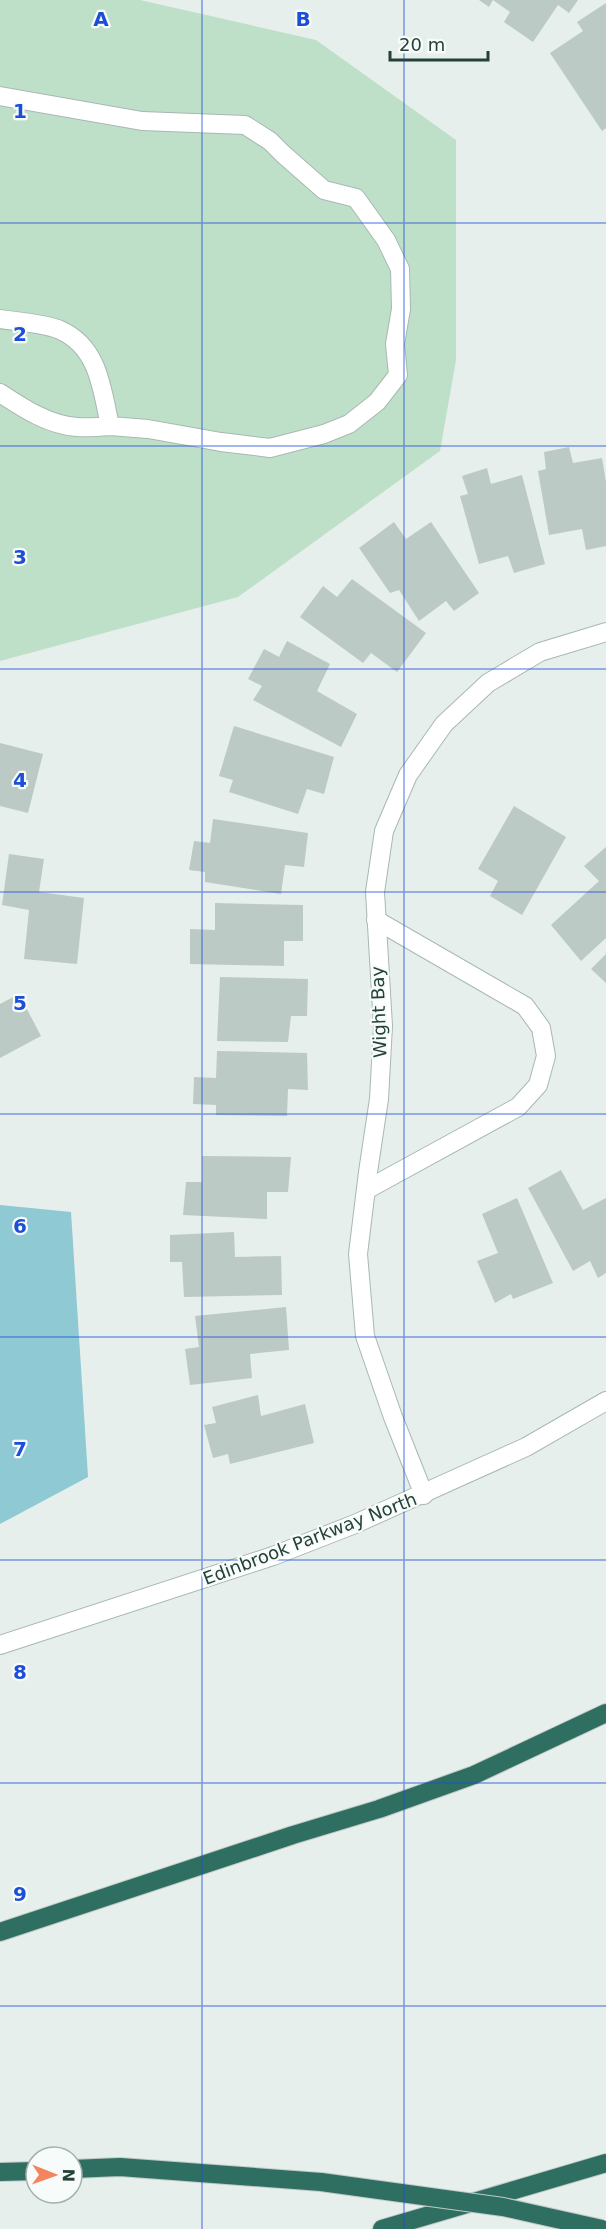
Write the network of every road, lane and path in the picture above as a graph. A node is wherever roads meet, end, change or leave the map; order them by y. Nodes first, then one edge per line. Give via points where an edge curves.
1 (0, 96) edge
2 (0, 319) edge
3 (0, 393) edge
4 (110, 426) junction
5 (606, 632) edge
6 (376, 920) junction
7 (366, 1190) junction
8 (606, 1401) edge
9 (424, 1495) junction
10 (0, 1645) edge
11 (606, 1713) edge
12 (0, 1932) edge
13 (606, 2163) edge
14 (84, 2169) edge
15 (24, 2171) edge
16 (0, 2172) edge
17 (381, 2229) edge
18 (602, 2229) edge

1 - 4 street via 142,121 245,124 324,190 356,198 386,240 400,269 401,309 395,344 398,375 377,402 350,424 270,448
2 - 4 street via 59,330 81,343 96,366
3 - 4 street via 23,409 55,422 76,427
5 - 6 street, Wight Bay via 540,652 488,683 444,723 408,775 384,831 375,892
6 - 7 street, Wight Bay via 383,1026 379,1100
6 - 7 street via 525,1006 541,1028 546,1056 538,1085 518,1107
7 - 9 street, Wight Bay via 358,1254 365,1336
8 - 9 street, Edinbrook Parkway North via 526,1447
9 - 10 street, Edinbrook Parkway North via 273,1556
11 - 12 highway via 474,1775 380,1809
13 - 17 highway
14 - 18 highway, bridge via 321,2182 503,2207
15 - 16 highway

